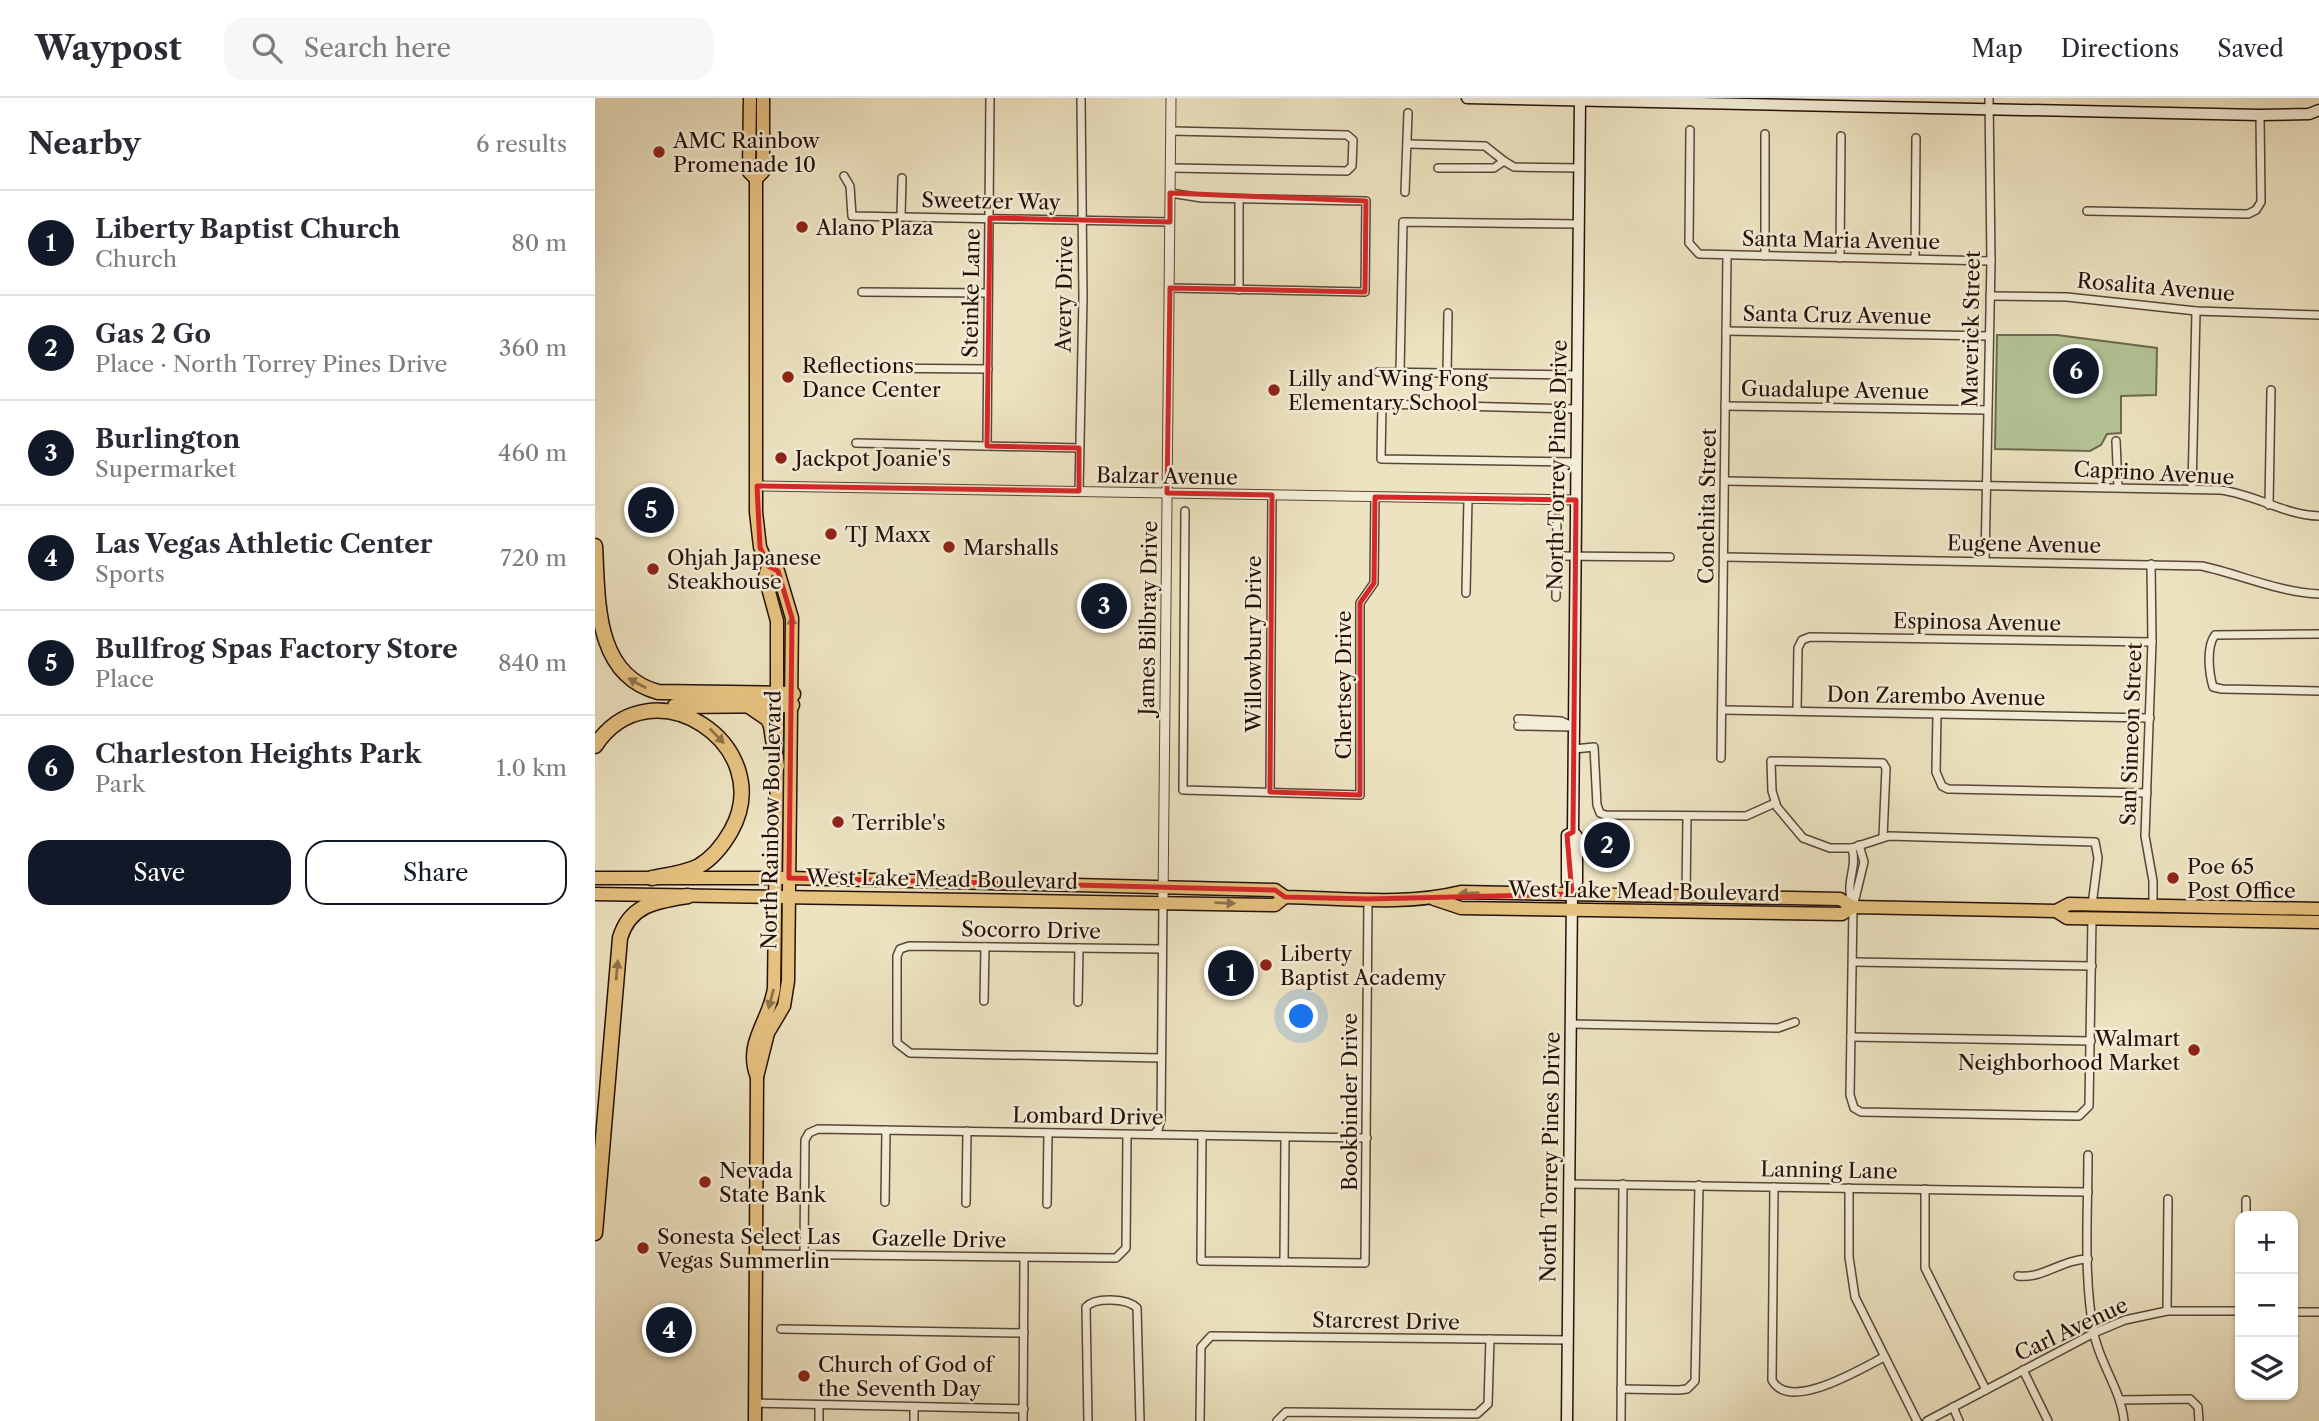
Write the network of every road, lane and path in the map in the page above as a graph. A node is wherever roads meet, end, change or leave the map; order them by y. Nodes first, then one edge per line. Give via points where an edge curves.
1 (750, 98) edge
2 (763, 98) edge
3 (990, 98) edge
4 (1081, 98) edge
5 (1171, 98) edge
6 (1467, 98) edge
7 (1580, 99) edge
8 (1761, 101) edge
9 (1989, 103) edge
10 (1408, 113) dead end
11 (2316, 114) edge
12 (2260, 115) junction
13 (1691, 130) dead end
14 (1171, 131) junction
15 (1765, 134) dead end
16 (1841, 136) dead end
17 (1916, 138) dead end
18 (1408, 144) junction
19 (1504, 162) junction
20 (1580, 167) junction
21 (1171, 168) junction
22 (1438, 168) dead end
23 (844, 176) dead end
24 (902, 178) dead end
25 (756, 179) junction
26 (1405, 192) dead end
27 (1171, 193) junction
28 (1239, 199) junction
29 (2087, 211) dead end
30 (901, 216) junction
31 (990, 218) junction
32 (1083, 220) junction
33 (1170, 222) junction
34 (1579, 224) junction
35 (1727, 255) junction
36 (1765, 256) junction
37 (1840, 258) junction
38 (1915, 259) junction
39 (1991, 261) junction
40 (1170, 288) junction
41 (1239, 290) junction
42 (862, 292) dead end
43 (988, 293) junction
44 (1990, 296) junction
45 (2196, 311) junction
46 (1448, 313) dead end
47 (2319, 315) edge
48 (1726, 331) junction
49 (1989, 336) junction
50 (862, 368) dead end
51 (988, 369) junction
52 (1378, 372) dead end
53 (1399, 373) junction
54 (1447, 374) junction
55 (1578, 375) junction
56 (2270, 390) dead end
57 (1725, 406) junction
58 (1577, 409) junction
59 (1987, 410) junction
60 (2116, 441) dead end
61 (856, 443) dead end
62 (987, 446) junction
63 (1079, 448) junction
64 (1576, 462) junction
65 (1725, 481) junction
66 (757, 486) junction
67 (1984, 486) junction
68 (2118, 487) junction
69 (2192, 489) junction
70 (1079, 491) junction
71 (1167, 493) junction
72 (1272, 495) junction
73 (1375, 497) junction
74 (1468, 498) junction
75 (1576, 500) junction
76 (2269, 505) junction
77 (1185, 511) dead end
78 (2319, 516) edge
79 (1557, 518) dead end
80 (595, 546) edge
81 (1556, 556) junction
82 (1576, 556) junction
83 (1670, 557) dead end
84 (1724, 557) junction
85 (1985, 561) junction
86 (2151, 564) junction
87 (1466, 593) dead end
88 (2319, 594) edge
89 (1556, 597) dead end
90 (2319, 634) edge
91 (2152, 642) junction
92 (2319, 691) edge
93 (785, 699) junction
94 (748, 705) junction
95 (1722, 710) junction
96 (1797, 711) junction
97 (1937, 714) junction
98 (2150, 718) junction
99 (1518, 723) dead end
100 (1574, 727) junction
101 (595, 741) edge
102 (595, 746) edge
103 (1574, 749) junction
104 (1721, 758) dead end
105 (777, 766) junction
106 (1270, 792) junction
107 (2147, 793) junction
108 (1775, 803) junction
109 (1687, 816) junction
110 (1883, 836) junction
111 (1856, 847) junction
112 (596, 878) edge
113 (652, 878) junction
114 (775, 878) junction
115 (789, 878) junction
116 (1056, 885) junction
117 (959, 888) junction
118 (1163, 888) junction
119 (596, 894) edge
120 (1572, 894) junction
121 (688, 896) junction
122 (774, 896) junction
123 (788, 896) junction
124 (1686, 896) junction
125 (1285, 897) junction
126 (1751, 897) junction
127 (876, 898) junction
128 (1369, 899) junction
129 (1434, 899) junction
130 (1018, 900) junction
131 (1044, 900) junction
132 (1163, 902) junction
133 (2092, 905) junction
134 (2153, 905) junction
135 (2219, 906) junction
136 (1853, 907) junction
137 (2271, 908) junction
138 (2319, 908) edge
139 (1572, 909) junction
140 (2056, 911) junction
141 (1751, 912) junction
142 (2092, 919) junction
143 (2118, 920) junction
144 (2180, 920) junction
145 (2219, 920) junction
146 (2319, 922) edge
147 (985, 947) junction
148 (1079, 948) junction
149 (1162, 949) junction
150 (1853, 962) junction
151 (2092, 966) junction
152 (984, 1001) dead end
153 (1078, 1002) dead end
154 (1795, 1022) dead end
155 (1570, 1024) junction
156 (1851, 1037) junction
157 (2091, 1041) junction
158 (1161, 1058) junction
159 (757, 1077) junction
160 (886, 1130) junction
161 (967, 1131) junction
162 (1048, 1133) junction
163 (1127, 1135) junction
164 (1153, 1135) junction
165 (1202, 1136) junction
166 (1285, 1137) junction
167 (1367, 1138) junction
168 (2088, 1154) dead end
169 (1569, 1184) junction
170 (1623, 1184) junction
171 (1699, 1185) junction
172 (1774, 1187) junction
173 (1849, 1188) junction
174 (1925, 1189) junction
175 (2088, 1192) junction
176 (2168, 1199) dead end
177 (2246, 1200) dead end
178 (885, 1202) dead end
179 (966, 1203) dead end
180 (1047, 1204) dead end
181 (2246, 1211) edge
182 (595, 1233) edge
183 (755, 1254) junction
184 (804, 1254) junction
185 (1024, 1258) junction
186 (2088, 1259) junction
187 (1284, 1262) junction
188 (2018, 1276) dead end
189 (2167, 1311) junction
190 (2235, 1311) edge
191 (2298, 1312) edge
192 (2319, 1312) edge
193 (781, 1329) dead end
194 (2094, 1333) junction
195 (1024, 1334) junction
196 (1490, 1339) junction
197 (1568, 1340) junction
198 (1884, 1357) junction
199 (2023, 1370) junction
200 (1621, 1389) junction
201 (1986, 1390) junction
202 (2120, 1400) junction
203 (755, 1403) junction
204 (819, 1406) junction
205 (914, 1407) junction
206 (1953, 1407) junction
207 (1024, 1409) junction
208 (1278, 1418) edge
209 (755, 1421) edge
210 (819, 1421) edge
211 (914, 1421) edge
212 (1023, 1421) edge
213 (1088, 1421) edge
214 (1140, 1421) edge
215 (1200, 1421) edge
216 (1567, 1421) edge
217 (1621, 1421) edge
218 (1917, 1421) edge
219 (1927, 1421) edge
220 (1959, 1421) edge
221 (2047, 1421) edge
222 (2124, 1421) edge
223 (2199, 1421) edge

1 - 25 main road, North Rainbow Boulevard via 749,172
2 - 25 main road, North Rainbow Boulevard via 763,172
3 - 31 street, Steinke Lane
4 - 32 street, Avery Drive
5 - 14 street, James Bilbray Drive
6 - 7 main road
7 - 8 main road
7 - 20 main road, North Torrey Pines Drive
8 - 9 main road
9 - 12 main road
9 - 39 street, Maverick Street
10 - 18 street
11 - 12 main road
12 - 29 street via 2260,202 2256,210 2248,214
13 - 35 street, Santa Maria Avenue via 1689,243 1699,254
14 - 21 street, James Bilbray Drive
14 - 21 street via 1347,135 1353,139 1352,166 1347,171
15 - 36 street
16 - 37 street
17 - 38 street
18 - 19 street via 1485,146
18 - 26 street
19 - 20 street via 1514,167
19 - 22 street via 1494,168
20 - 34 main road, North Torrey Pines Drive
21 - 27 street, James Bilbray Drive
23 - 30 street, Sweetzer Way via 850,186 852,216
24 - 30 street
25 - 66 main road, North Rainbow Boulevard
27 - 28 street
27 - 33 street, James Bilbray Drive
28 - 41 street
28 - 41 street via 1366,201 1365,292
30 - 31 street, Sweetzer Way
31 - 32 street, Sweetzer Way
31 - 43 street, Steinke Lane
32 - 33 street, Sweetzer Way
32 - 63 street, Avery Drive
33 - 40 street, James Bilbray Drive
34 - 53 street via 1403,222
34 - 55 main road, North Torrey Pines Drive
35 - 36 street, Santa Maria Avenue
35 - 48 street, Conchita Street
36 - 37 street, Santa Maria Avenue
37 - 38 street, Santa Maria Avenue
38 - 39 street, Santa Maria Avenue
39 - 44 street, Maverick Street
40 - 41 street
40 - 71 street, James Bilbray Drive
42 - 43 street
43 - 51 street, Steinke Lane
44 - 45 street, Rosalita Avenue via 2067,297
44 - 49 street, Maverick Street
45 - 47 street, Rosalita Avenue
45 - 69 street
46 - 54 street
48 - 49 street, Santa Cruz Avenue
48 - 57 street, Conchita Street
49 - 59 street, Maverick Street
50 - 51 street
51 - 62 street, Steinke Lane
52 - 53 street
53 - 54 street
54 - 55 street
55 - 58 main road, North Torrey Pines Drive
56 - 76 street
57 - 59 street, Guadalupe Avenue
57 - 65 street, Conchita Street
58 - 64 main road, North Torrey Pines Drive
58 - 64 street via 1382,404 1381,459
59 - 67 street, Maverick Street
60 - 68 street
61 - 62 street
62 - 63 street
63 - 70 street, Avery Drive
64 - 75 main road, North Torrey Pines Drive
65 - 67 street, Caprino Avenue
65 - 84 street, Conchita Street
66 - 70 street, Balzar Avenue
66 - 93 main road, North Rainbow Boulevard via 757,530 768,566 765,577 777,621
67 - 68 street, Caprino Avenue
67 - 85 street, Maverick Street
68 - 69 street, Caprino Avenue
69 - 76 street, Caprino Avenue via 2238,492
70 - 71 street, Balzar Avenue
71 - 72 street, Balzar Avenue
71 - 118 street, James Bilbray Drive
72 - 73 street, Balzar Avenue
72 - 106 street, Willowbury Drive
73 - 74 street, Balzar Avenue
73 - 106 street, Chertsey Drive via 1374,583 1360,603 1360,795
74 - 75 street, Balzar Avenue
74 - 87 street
75 - 82 main road, North Torrey Pines Drive
76 - 78 street, Caprino Avenue
77 - 106 street via 1183,790
79 - 81 street
93 -> 80 highway via 658,692 622,674 604,648 600,632
81 - 82 street
81 - 89 street
82 - 83 street
82 - 100 main road, North Torrey Pines Drive
84 - 85 street, Eugene Avenue
84 - 95 street, Conchita Street
85 - 86 street, Eugene Avenue
86 - 88 street, Eugene Avenue via 2202,566 2286,591
86 - 91 street, San Simeon Street
90 - 92 street via 2215,635 2211,641 2213,687
91 - 96 street, Espinosa Avenue via 1810,637 1798,648
91 - 98 street, San Simeon Street
93 - 94 highway
93 - 105 main road, North Rainbow Boulevard
93 - 115 main road, North Rainbow Boulevard
94 - 101 highway via 640,708 613,720
94 - 105 highway via 768,719
95 - 96 street, Don Zarembo Avenue
95 - 104 street, Conchita Street
96 - 97 street, Don Zarembo Avenue
97 - 98 street, Don Zarembo Avenue
97 - 107 street via 1936,772 1942,786
98 - 107 street, San Simeon Street
99 - 100 street
100 - 103 main road, North Torrey Pines Drive
102 -> 113 highway via 621,721 648,712 671,711 708,727 733,757 740,803 726,841 696,867
103 - 109 street via 1594,747 1600,813
103 - 120 main road, North Torrey Pines Drive via 1577,882
105 - 114 main road, North Rainbow Boulevard
107 - 134 street, San Simeon Street via 2145,836
108 - 109 street via 1746,816
108 - 110 street via 1770,765 1776,759 1877,760 1886,768
108 - 111 street via 1803,838 1830,848
109 - 124 street
110 - 111 street
110 - 133 street via 2095,842 2098,858
111 - 136 street via 1864,862
112 - 113 main road, West Lake Mead Boulevard
113 - 114 main road, West Lake Mead Boulevard
114 - 115 main road, West Lake Mead Boulevard
114 - 122 main road, North Rainbow Boulevard
115 - 117 main road, West Lake Mead Boulevard
115 - 123 main road, North Rainbow Boulevard
116 - 117 main road, West Lake Mead Boulevard
116 - 118 main road, West Lake Mead Boulevard
116 - 131 main road
117 - 127 main road
117 - 130 main road via 1007,894
118 - 125 main road, West Lake Mead Boulevard via 1275,890
118 - 132 street, James Bilbray Drive
119 - 121 main road, West Lake Mead Boulevard
120 - 124 main road, West Lake Mead Boulevard
120 -> 129 main road, West Lake Mead Boulevard via 1461,892
120 - 139 main road, North Torrey Pines Drive
121 - 122 main road, West Lake Mead Boulevard
182 -> 121 highway via 620,938 638,910 653,902
122 - 123 main road, West Lake Mead Boulevard
122 -> 159 main road, North Rainbow Boulevard via 774,988 754,1042 751,1065
123 - 127 main road, West Lake Mead Boulevard
123 - 159 main road, North Rainbow Boulevard via 786,996 765,1041
124 - 126 main road, West Lake Mead Boulevard
125 - 128 main road, West Lake Mead Boulevard
132 -> 125 main road, West Lake Mead Boulevard via 1275,905
126 - 136 main road, West Lake Mead Boulevard via 1840,900
126 - 141 main road
127 - 130 main road, West Lake Mead Boulevard
128 - 129 main road, West Lake Mead Boulevard
128 - 167 street, Bookbinder Drive
129 - 139 main road, West Lake Mead Boulevard via 1461,908
130 - 131 main road, West Lake Mead Boulevard
131 - 132 main road, West Lake Mead Boulevard
132 - 149 street, James Bilbray Drive
133 - 134 main road, West Lake Mead Boulevard
133 - 140 main road, West Lake Mead Boulevard via 2069,904
133 - 142 street
134 - 135 main road, West Lake Mead Boulevard
134 - 143 main road via 2145,914 2128,914
135 - 137 main road, West Lake Mead Boulevard
135 - 144 main road via 2211,913
136 - 140 main road, West Lake Mead Boulevard
136 - 141 main road, West Lake Mead Boulevard via 1842,914
136 - 150 street
137 - 138 main road, West Lake Mead Boulevard
137 - 145 main road via 2229,913
139 - 141 main road, West Lake Mead Boulevard
139 - 155 main road, North Torrey Pines Drive
140 - 142 main road, West Lake Mead Boulevard via 2067,918
142 - 143 main road, West Lake Mead Boulevard
142 - 151 street
143 - 144 main road, West Lake Mead Boulevard
144 - 145 main road, West Lake Mead Boulevard
145 - 146 main road, West Lake Mead Boulevard
147 - 148 street, Socorro Drive
147 - 152 street
147 - 158 street, Socorro Drive via 909,946 900,950 897,1043 902,1049 910,1053
148 - 149 street, Socorro Drive
148 - 153 street
149 - 158 street, James Bilbray Drive
150 - 151 street
150 - 156 street
151 - 157 street
154 - 155 street via 1778,1028
155 - 169 main road, North Torrey Pines Drive
156 - 157 street
156 - 157 street via 1850,1095 1854,1108 1861,1112 2080,1116 2088,1107
158 - 164 street, James Bilbray Drive via 1161,1119
159 - 183 main road, North Rainbow Boulevard
160 - 161 street, Lombard Drive
160 - 178 street
160 - 184 street, Lombard Drive via 818,1129 809,1133 805,1140
161 - 162 street, Lombard Drive
161 - 179 street
162 - 163 street, Lombard Drive
162 - 180 street
163 - 164 street, Lombard Drive
163 - 185 street, Gazelle Drive via 1126,1248 1122,1255
164 - 165 street, Lombard Drive
165 - 166 street, Lombard Drive
165 - 187 street via 1201,1261
166 - 167 street, Lombard Drive
166 - 187 street
167 - 187 street, Bookbinder Drive via 1365,1263
168 - 175 street
169 - 170 street, Lanning Lane
169 - 197 main road, North Torrey Pines Drive
170 - 171 street, Lanning Lane
170 - 200 street
171 - 172 street, Lanning Lane
171 - 200 street via 1697,1373 1692,1386 1679,1390
172 - 173 street, Lanning Lane
172 - 198 street via 1772,1380 1782,1390 1817,1390
173 - 174 street, Lanning Lane
173 - 198 street via 1850,1274 1860,1308
174 - 175 street, Lanning Lane
174 - 201 street via 1925,1268
175 - 186 street
176 - 189 street
177 - 181 street
183 - 184 street, Gazelle Drive
183 - 203 main road, North Rainbow Boulevard
184 - 185 street, Gazelle Drive
185 - 195 street
186 - 188 street via 2066,1261 2029,1277
186 - 194 street
189 - 190 street, Carl Avenue
189 - 194 street, Carl Avenue via 2125,1320
191 - 192 street
193 - 195 street
194 - 199 street, Carl Avenue
194 - 202 street
195 - 207 street
196 - 197 street, Starcrest Drive
196 - 208 street via 1488,1404 1477,1414 1286,1412
196 - 215 street, Starcrest Drive via 1211,1336 1201,1347
197 - 216 main road, North Torrey Pines Drive
198 - 218 street
199 - 201 street, Carl Avenue
199 - 221 street
200 - 217 street
201 - 206 street, Carl Avenue
202 - 222 street
202 - 223 street via 2179,1397 2195,1402
203 - 204 street
203 - 209 main road, North Rainbow Boulevard
204 - 205 street
204 - 210 street
205 - 207 street
205 - 211 street
206 - 219 street, Carl Avenue
206 - 220 street
207 - 212 street
213 - 214 street via 1088,1304 1126,1301 1137,1308

